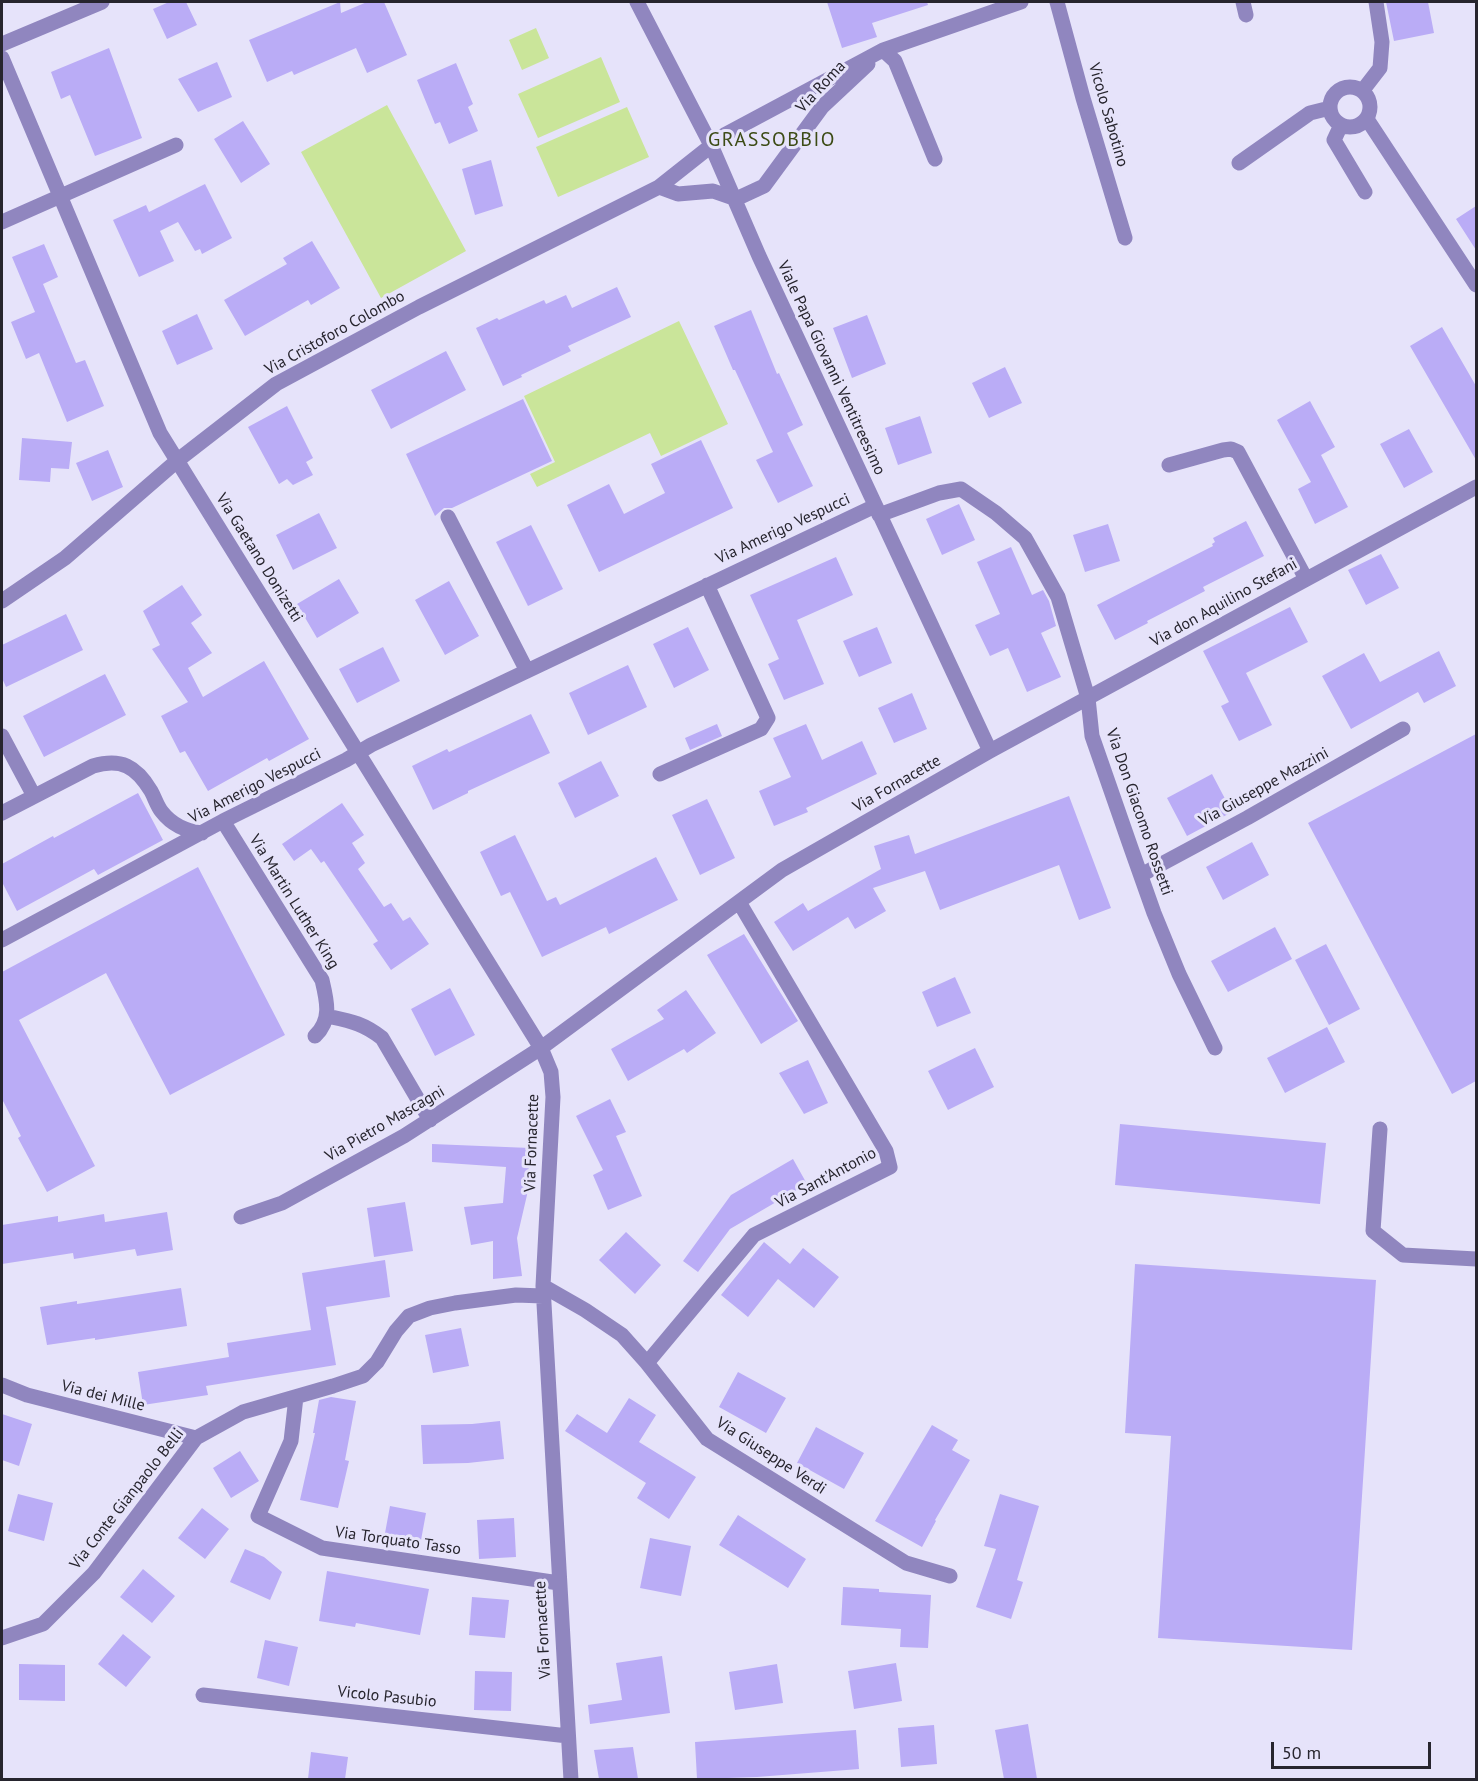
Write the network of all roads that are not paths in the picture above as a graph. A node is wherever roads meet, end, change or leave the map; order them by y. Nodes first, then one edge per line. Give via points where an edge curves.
1 (102, 2) edge
2 (637, 2) edge
3 (1021, 2) edge
4 (1057, 2) edge
5 (1376, 2) edge
6 (2, 45) edge
7 (884, 50) junction
8 (2, 58) edge
9 (1363, 90) junction
10 (1330, 108) junction
11 (1367, 119) junction
12 (1341, 125) junction
13 (176, 144) dead end
14 (711, 146) junction
15 (935, 159) dead end
16 (1239, 163) dead end
17 (659, 187) junction
18 (1365, 192) dead end
19 (60, 197) junction
20 (736, 199) junction
21 (2, 222) edge
22 (1125, 238) dead end
23 (1476, 285) edge
24 (178, 460) junction
25 (1169, 465) dead end
26 (1476, 487) edge
27 (877, 510) junction
28 (448, 517) dead end
29 (1306, 579) junction
30 (707, 585) junction
31 (2, 601) edge
32 (527, 671) junction
33 (1088, 698) junction
34 (1403, 729) dead end
35 (2, 736) edge
36 (990, 751) junction
37 (358, 753) junction
38 (660, 774) dead end
39 (34, 796) junction
40 (2, 813) edge
41 (223, 821) junction
42 (202, 833) junction
43 (1141, 875) junction
44 (739, 902) junction
45 (2, 940) edge
46 (327, 1016) junction
47 (315, 1036) dead end
48 (541, 1048) junction
49 (1215, 1048) dead end
50 (430, 1120) junction
51 (1380, 1129) dead end
52 (242, 1217) dead end
53 (1476, 1259) edge
54 (543, 1291) junction
55 (647, 1363) junction
56 (2, 1384) edge
57 (296, 1397) junction
58 (196, 1438) junction
59 (950, 1576) dead end
60 (559, 1583) junction
61 (2, 1638) edge
62 (203, 1695) dead end
63 (568, 1736) junction
64 (571, 1779) edge

1 - 6 street
2 - 14 street, Viale Papa Giovanni Ventitreesimo
3 - 7 street, Via Roma
4 - 22 street, Vicolo Sabotino
5 - 9 street via 1382,42 1380,68
7 - 14 street, Via Roma via 735,129
7 - 15 street via 895,61
7 - 20 street, Via Roma via 822,107 764,186
8 - 19 street, Via Gaetano Donizetti
9 - 10 street via 1351,86 1338,90
9 - 11 street via 1370,101
10 - 12 street
10 - 16 street via 1310,113
11 - 12 street via 1355,127
11 - 23 street
12 - 18 street via 1334,140
13 - 19 street
14 - 17 street, Via Cristoforo Colombo
14 - 20 street, Viale Papa Giovanni Ventitreesimo
17 - 20 street via 678,194 713,191
17 - 24 street, Via Cristoforo Colombo via 419,307 276,384
19 - 21 street
19 - 24 street, Via Gaetano Donizetti via 160,434
20 - 27 street, Viale Papa Giovanni Ventitreesimo
24 - 31 street, Via Cristoforo Colombo via 65,558
24 - 37 street, Via Gaetano Donizetti
25 - 29 street via 1223,450 1238,452
26 - 29 street, Via don Aquilino Stefani
27 - 30 street, Via Amerigo Vespucci
27 - 33 street, Via Don Giacomo Rossetti via 961,489 1011,526 1024,538 1058,597
27 - 36 street, Viale Papa Giovanni Ventitreesimo
28 - 32 street
29 - 33 street, Via don Aquilino Stefani
30 - 32 street, Via Amerigo Vespucci
30 - 38 street, Via Amerigo Vespucci via 768,718 761,729
32 - 37 street, Via Amerigo Vespucci
33 - 36 street, Via don Aquilino Stefani
33 - 43 street, Via Don Giacomo Rossetti via 1092,735
34 - 43 street, Via Giuseppe Mazzini
35 - 39 street
36 - 44 street, Via Fornacette via 782,870
37 - 41 street, Via Amerigo Vespucci
37 - 48 street, Via Gaetano Donizetti
39 - 40 street
39 - 42 street via 93,766 106,762 125,764 141,775 162,812 177,825
41 - 42 street, Via Amerigo Vespucci
41 - 46 street, Via Martin Luther King via 322,980
42 - 45 street, Via Amerigo Vespucci
43 - 49 street, Via Don Giacomo Rossetti via 1179,974
44 - 48 street, Via Fornacette
44 - 55 street, Via Sant'Antonio via 886,1151 890,1167 754,1235
46 - 47 street
46 - 50 street via 359,1023 382,1038
48 - 50 street, Via Pietro Mascagni
48 - 54 street, Via Fornacette via 551,1072 553,1097
50 - 52 street, Via Pietro Mascagni via 282,1203
51 - 53 street via 1373,1232 1403,1255
54 - 55 street, Via Giuseppe Verdi via 585,1310 622,1335
54 - 57 street, Via Conte Gianpaolo Belli via 455,1303 409,1316 363,1376
54 - 60 street, Via Fornacette
55 - 59 street, Via Giuseppe Verdi via 707,1439 906,1563
56 - 58 street, Via dei Mille via 27,1395
57 - 58 street, Via Conte Gianpaolo Belli via 243,1412
57 - 60 street, Via Torquato Tasso via 291,1441 258,1516 322,1548
58 - 61 street, Via Conte Gianpaolo Belli via 94,1573 43,1624
60 - 63 street, Via Fornacette
62 - 63 street, Vicolo Pasubio
63 - 64 street, Via Fornacette

